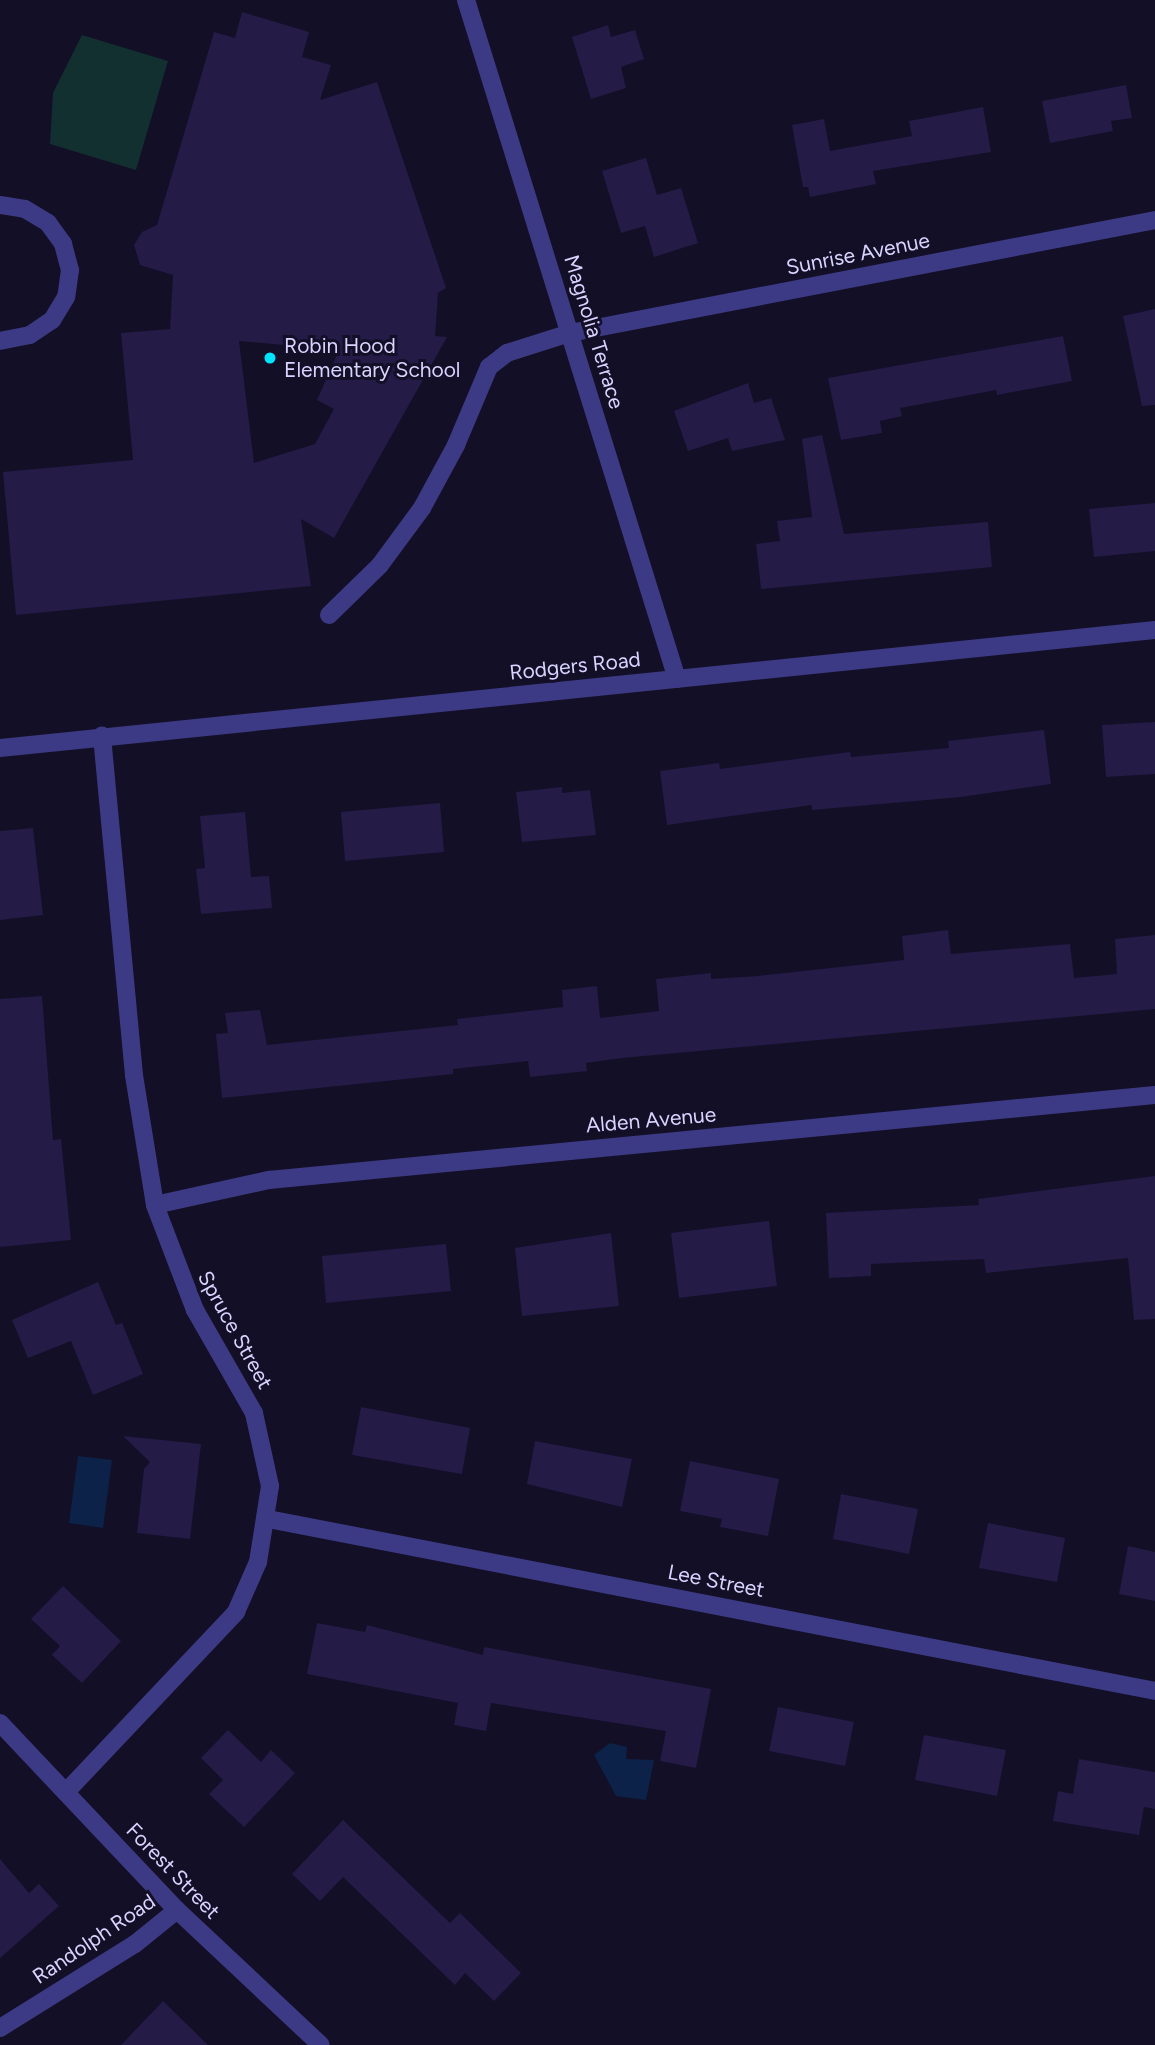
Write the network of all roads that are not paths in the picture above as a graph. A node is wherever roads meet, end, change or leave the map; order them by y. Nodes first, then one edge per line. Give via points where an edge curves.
1 (466, 0) edge
2 (0, 205) edge
3 (1155, 220) edge
4 (570, 333) junction
5 (0, 341) edge
6 (329, 615) dead end
7 (1155, 631) edge
8 (677, 679) junction
9 (102, 736) junction
10 (0, 748) edge
11 (1155, 1095) edge
12 (155, 1205) junction
13 (268, 1519) junction
14 (1155, 1691) edge
15 (0, 1723) edge
16 (66, 1792) junction
17 (177, 1910) junction
18 (0, 2028) edge
19 (321, 2045) edge

1 - 4 street, Magnolia Terrace
2 - 5 street via 25,209 48,223 63,244 70,270 66,296 52,320 30,335
3 - 4 street, Sunrise Avenue
4 - 6 street, Sunrise Avenue via 507,353 489,366 456,445 422,508 380,565
4 - 8 street, Magnolia Terrace
7 - 8 street, Rodgers Road
8 - 9 street, Rodgers Road
9 - 10 street, Rodgers Road
9 - 12 street, Spruce Street via 134,1074
11 - 12 street, Alden Avenue via 269,1180
12 - 13 street, Spruce Street via 195,1310 254,1413 269,1471
13 - 14 street, Lee Street
13 - 16 street, Spruce Street via 250,1584 236,1612
15 - 16 street, Forest Street
16 - 17 street, Forest Street
17 - 18 street, Randolph Road via 135,1944
17 - 19 street, Forest Street

